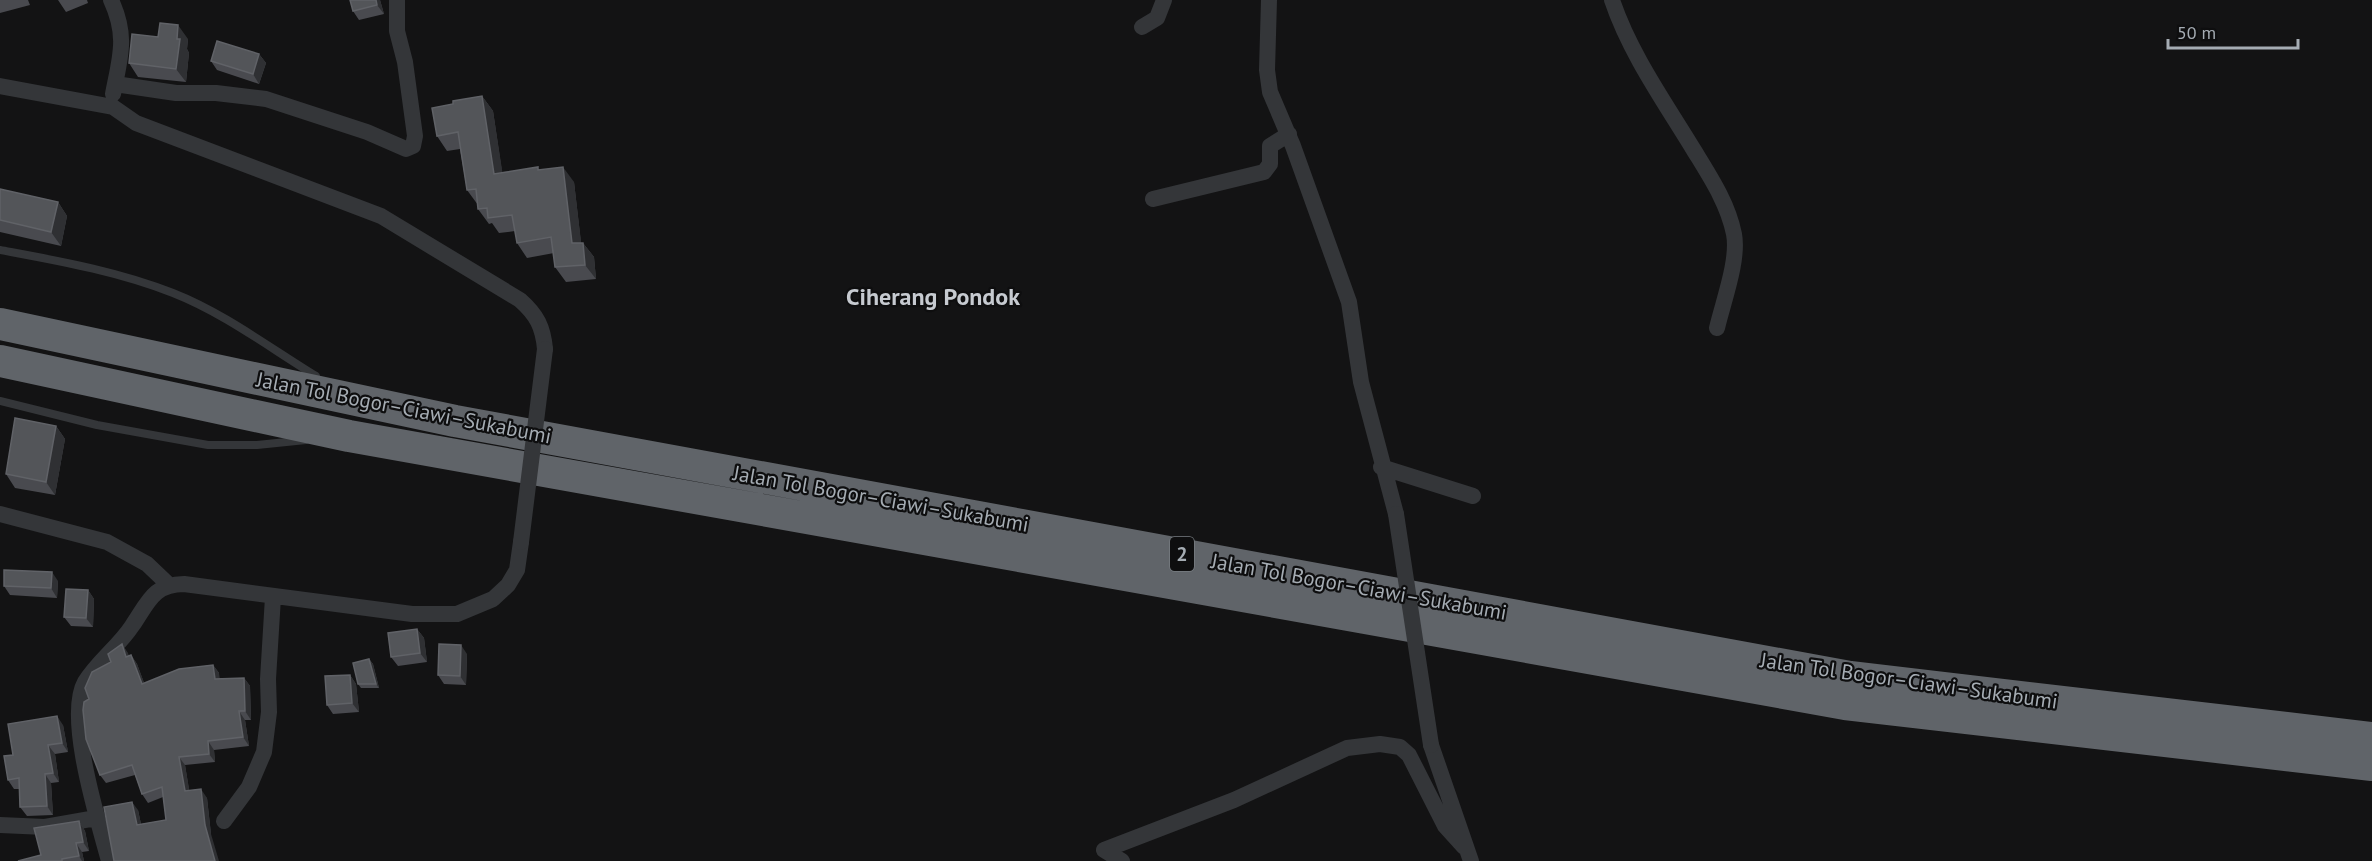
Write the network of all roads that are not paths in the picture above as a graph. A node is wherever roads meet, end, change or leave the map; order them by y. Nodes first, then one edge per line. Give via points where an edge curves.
1 (111, 0) edge
2 (397, 0) edge
3 (1164, 0) edge
4 (1269, 0) edge
5 (1612, 0) edge
6 (1142, 27) dead end
7 (115, 84) junction
8 (0, 86) edge
9 (113, 107) junction
10 (1289, 134) junction
11 (1153, 198) dead end
12 (0, 250) edge
13 (0, 324) edge
14 (1717, 328) dead end
15 (0, 361) edge
16 (315, 391) junction
17 (0, 401) edge
18 (349, 436) junction
19 (1382, 467) junction
20 (1473, 496) dead end
21 (0, 514) edge
22 (168, 584) junction
23 (273, 597) junction
24 (2372, 738) edge
25 (2372, 765) edge
26 (96, 818) junction
27 (224, 821) dead end
28 (0, 825) edge
29 (1467, 854) edge
30 (109, 861) edge
31 (1122, 861) edge

1 - 7 street via 122,36
2 - 7 street via 397,30 415,136 413,146 406,149 266,99
3 - 6 street via 1157,18
4 - 10 street via 1268,80
5 - 14 street via 1639,58 1724,202 1735,236 1734,259
7 - 9 street
8 - 9 street
9 - 23 street, bridge via 136,123 381,216 520,300 534,312 543,328 545,349 521,542 517,570 508,585 493,599 457,614 412,614
10 - 11 street via 1270,146 1270,164 1264,172
10 - 19 street via 1349,302 1361,382
12 - 16 lane via 93,267 174,294 316,376
13 - 16 highway, Jalan Tol Bogor–Ciawi–Sukabumi / 2
15 - 18 highway, Jalan Tol Bogor–Ciawi–Sukabumi / 2
16 - 24 highway, Jalan Tol Bogor–Ciawi–Sukabumi / 2 via 455,421 1851,677
17 - 18 lane via 208,446
18 - 25 highway, Jalan Tol Bogor–Ciawi–Sukabumi / 2 via 1845,704
19 - 20 street
19 - 29 street, bridge via 1396,514 1431,745
21 - 22 street via 107,542 147,564
22 - 23 street
22 - 26 street via 156,591 82,689 82,748
23 - 27 street via 264,752 249,787
26 - 28 street via 45,827
26 - 30 street
29 - 31 street via 1445,826 1409,755 1400,747 1380,744 1347,748 1243,796 1104,850

